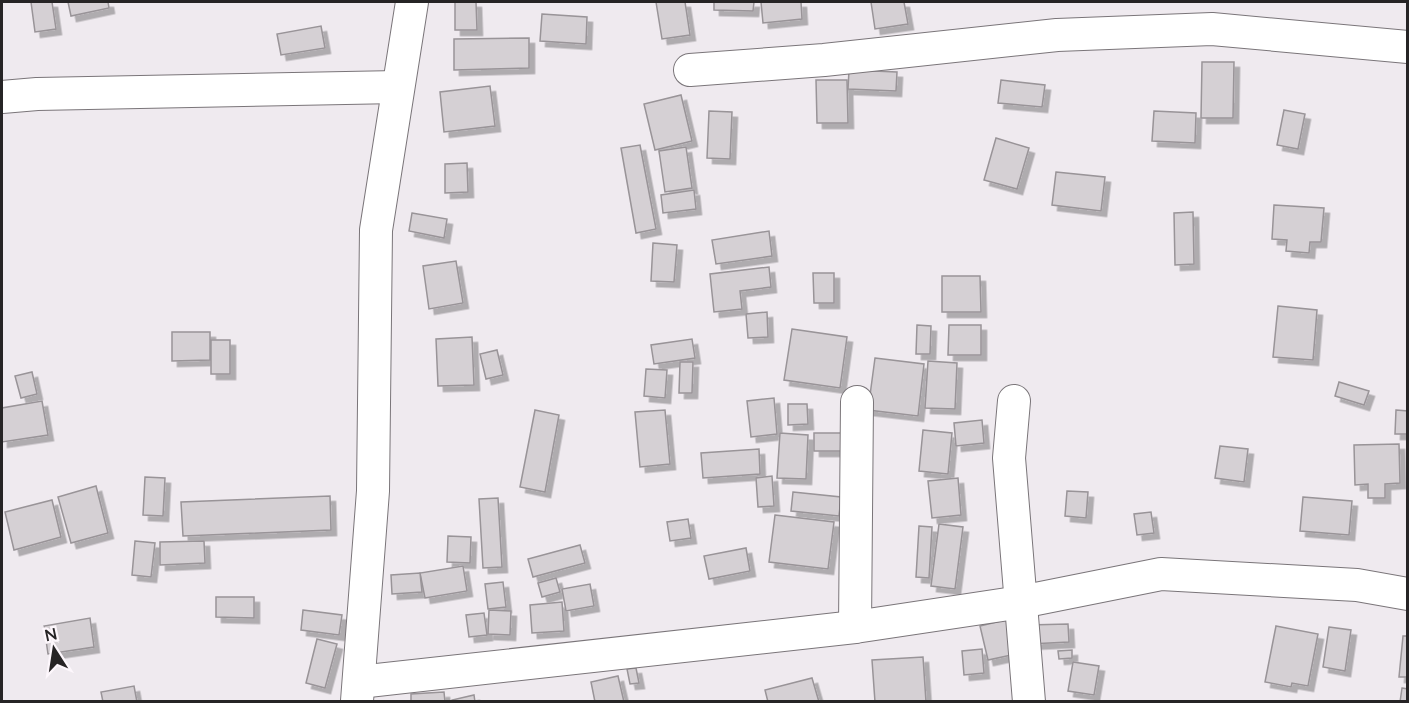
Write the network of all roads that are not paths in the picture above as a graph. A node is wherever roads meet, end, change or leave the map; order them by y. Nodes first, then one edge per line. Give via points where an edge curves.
1 (412, 2) edge
2 (1407, 47) edge
3 (690, 70) dead end
4 (399, 87) junction
5 (2, 97) edge
6 (1014, 401) dead end
7 (857, 402) dead end
8 (1407, 594) edge
9 (1021, 602) junction
10 (855, 627) junction
11 (358, 692) edge
12 (1029, 702) edge

1 - 4 street
2 - 3 street via 1188,30 1057,35
4 - 5 street
4 - 11 street via 375,230 374,491
6 - 9 street via 1009,458
7 - 10 street
8 - 9 street via 1357,585 1161,574
9 - 10 street
9 - 12 street
10 - 11 street

